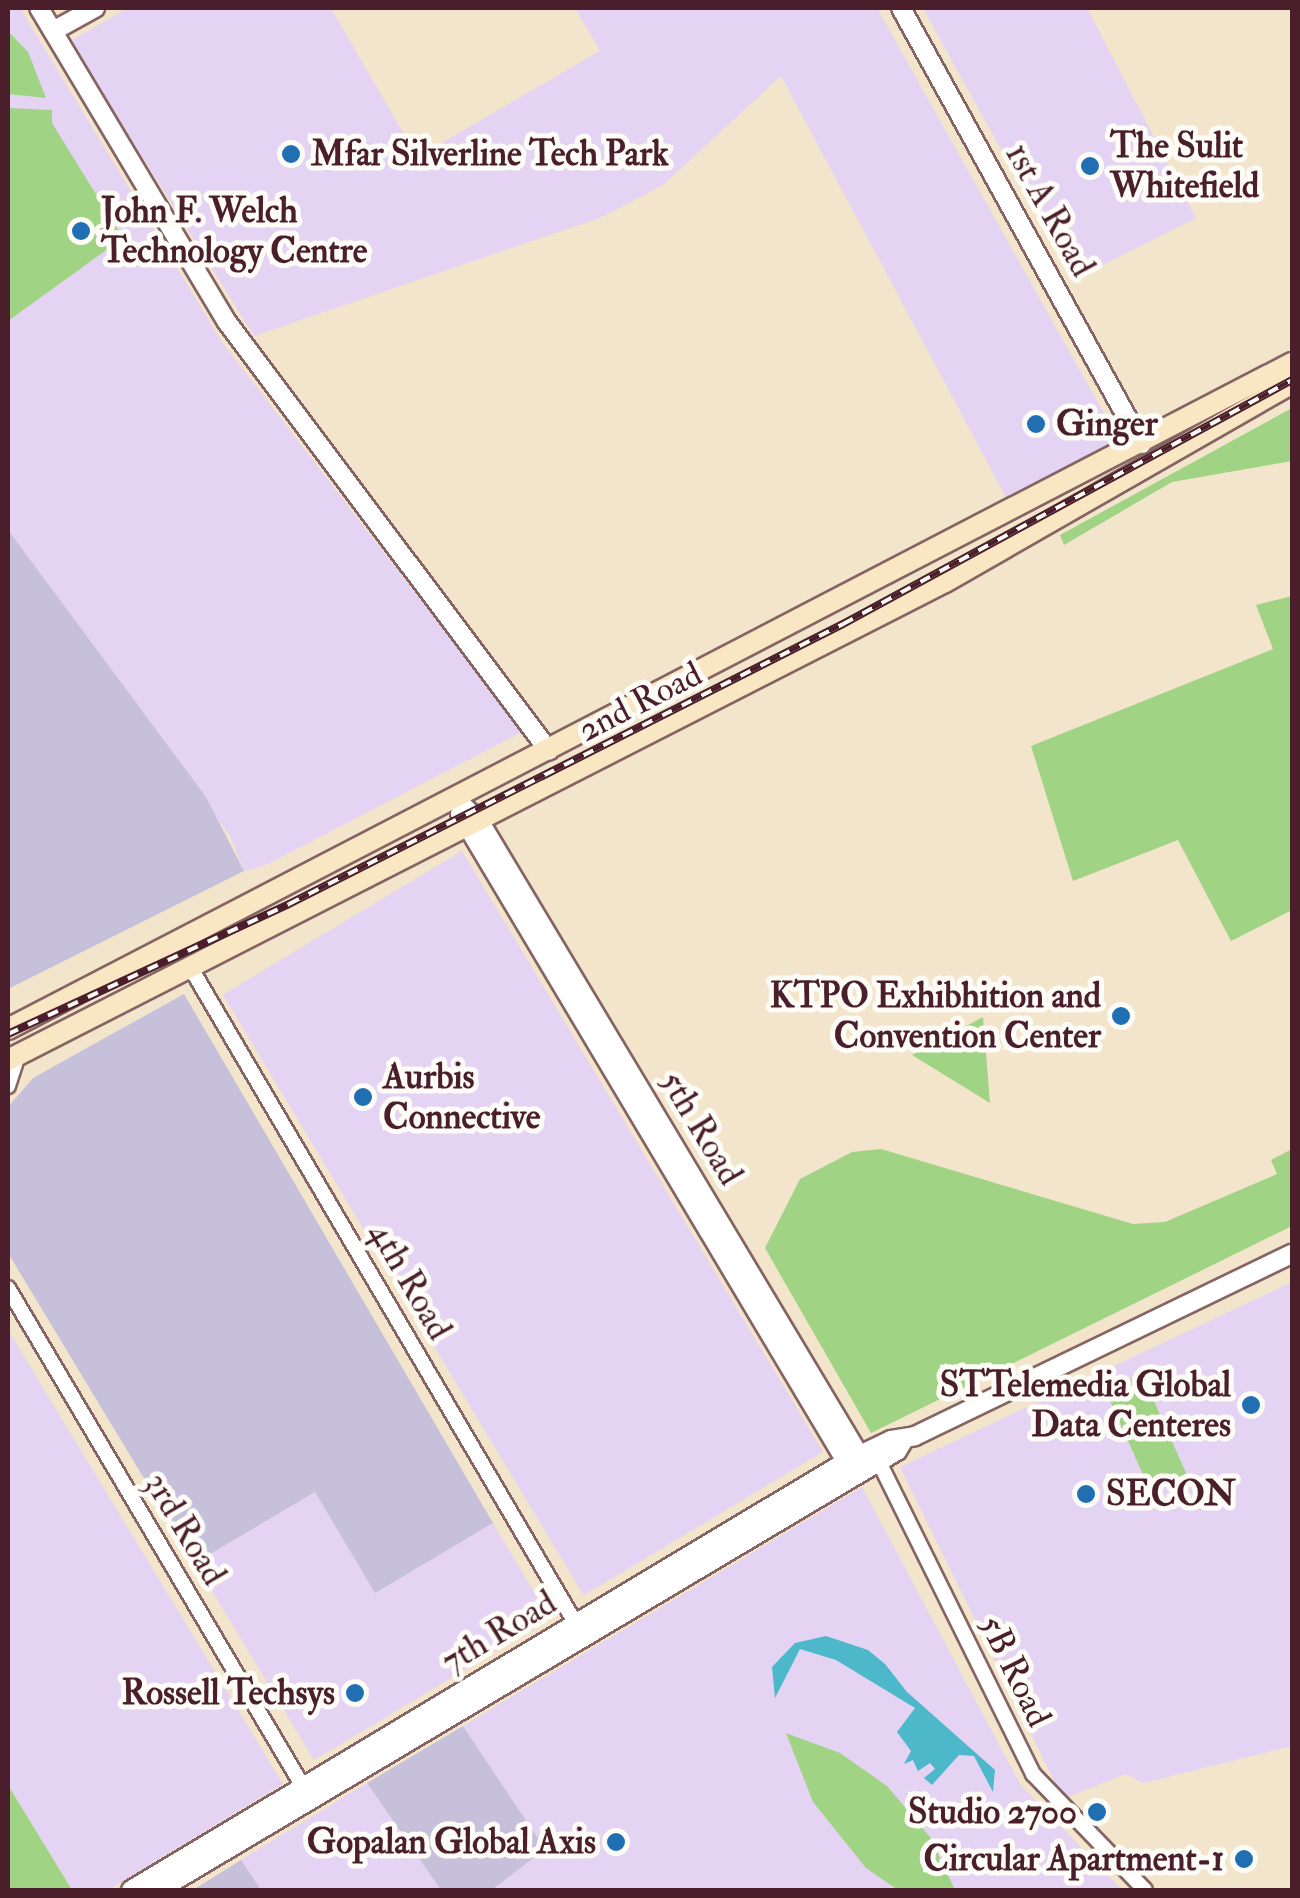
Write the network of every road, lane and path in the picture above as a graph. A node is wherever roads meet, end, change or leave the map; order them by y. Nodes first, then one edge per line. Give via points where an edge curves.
1 (39, 8) edge
2 (95, 8) edge
3 (901, 8) edge
4 (53, 31) junction
5 (1292, 362) edge
6 (1292, 383) edge
7 (1142, 444) junction
8 (977, 529) junction
9 (1005, 547) junction
10 (977, 564) junction
11 (549, 751) junction
12 (455, 800) junction
13 (473, 825) junction
14 (192, 970) junction
15 (9, 1020) edge
16 (13, 1057) edge
17 (8, 1086) edge
18 (1292, 1254) edge
19 (8, 1288) edge
20 (863, 1462) junction
21 (580, 1630) junction
22 (307, 1793) junction
23 (131, 1890) edge
24 (159, 1890) edge
25 (1145, 1890) edge

1 - 4 street
2 - 4 street
3 - 7 street, 1st A Road
4 - 11 street via 227,322
5 - 7 main road, 2nd Road
6 - 9 main road, 2nd Road
7 - 8 main road, 2nd Road
8 - 9 main road
8 - 10 main road
8 - 11 main road, 2nd Road
9 - 10 main road, 2nd Road
10 - 13 main road, 2nd Road
11 - 12 main road, 2nd Road
12 - 13 street, 5th Road
12 - 15 main road, 2nd Road via 43,1010
13 - 14 main road, 2nd Road
13 - 20 street, 5th Road
14 - 16 main road, 2nd Road
14 - 21 street, 4th Road
16 - 17 street
18 - 20 street, 7th Road
19 - 22 street, 3rd Road
20 - 21 street, 7th Road
20 - 25 street, 5B Road via 1033,1774
21 - 22 street, 7th Road
22 - 23 street, 7th Road
22 - 24 street, 7th Road

